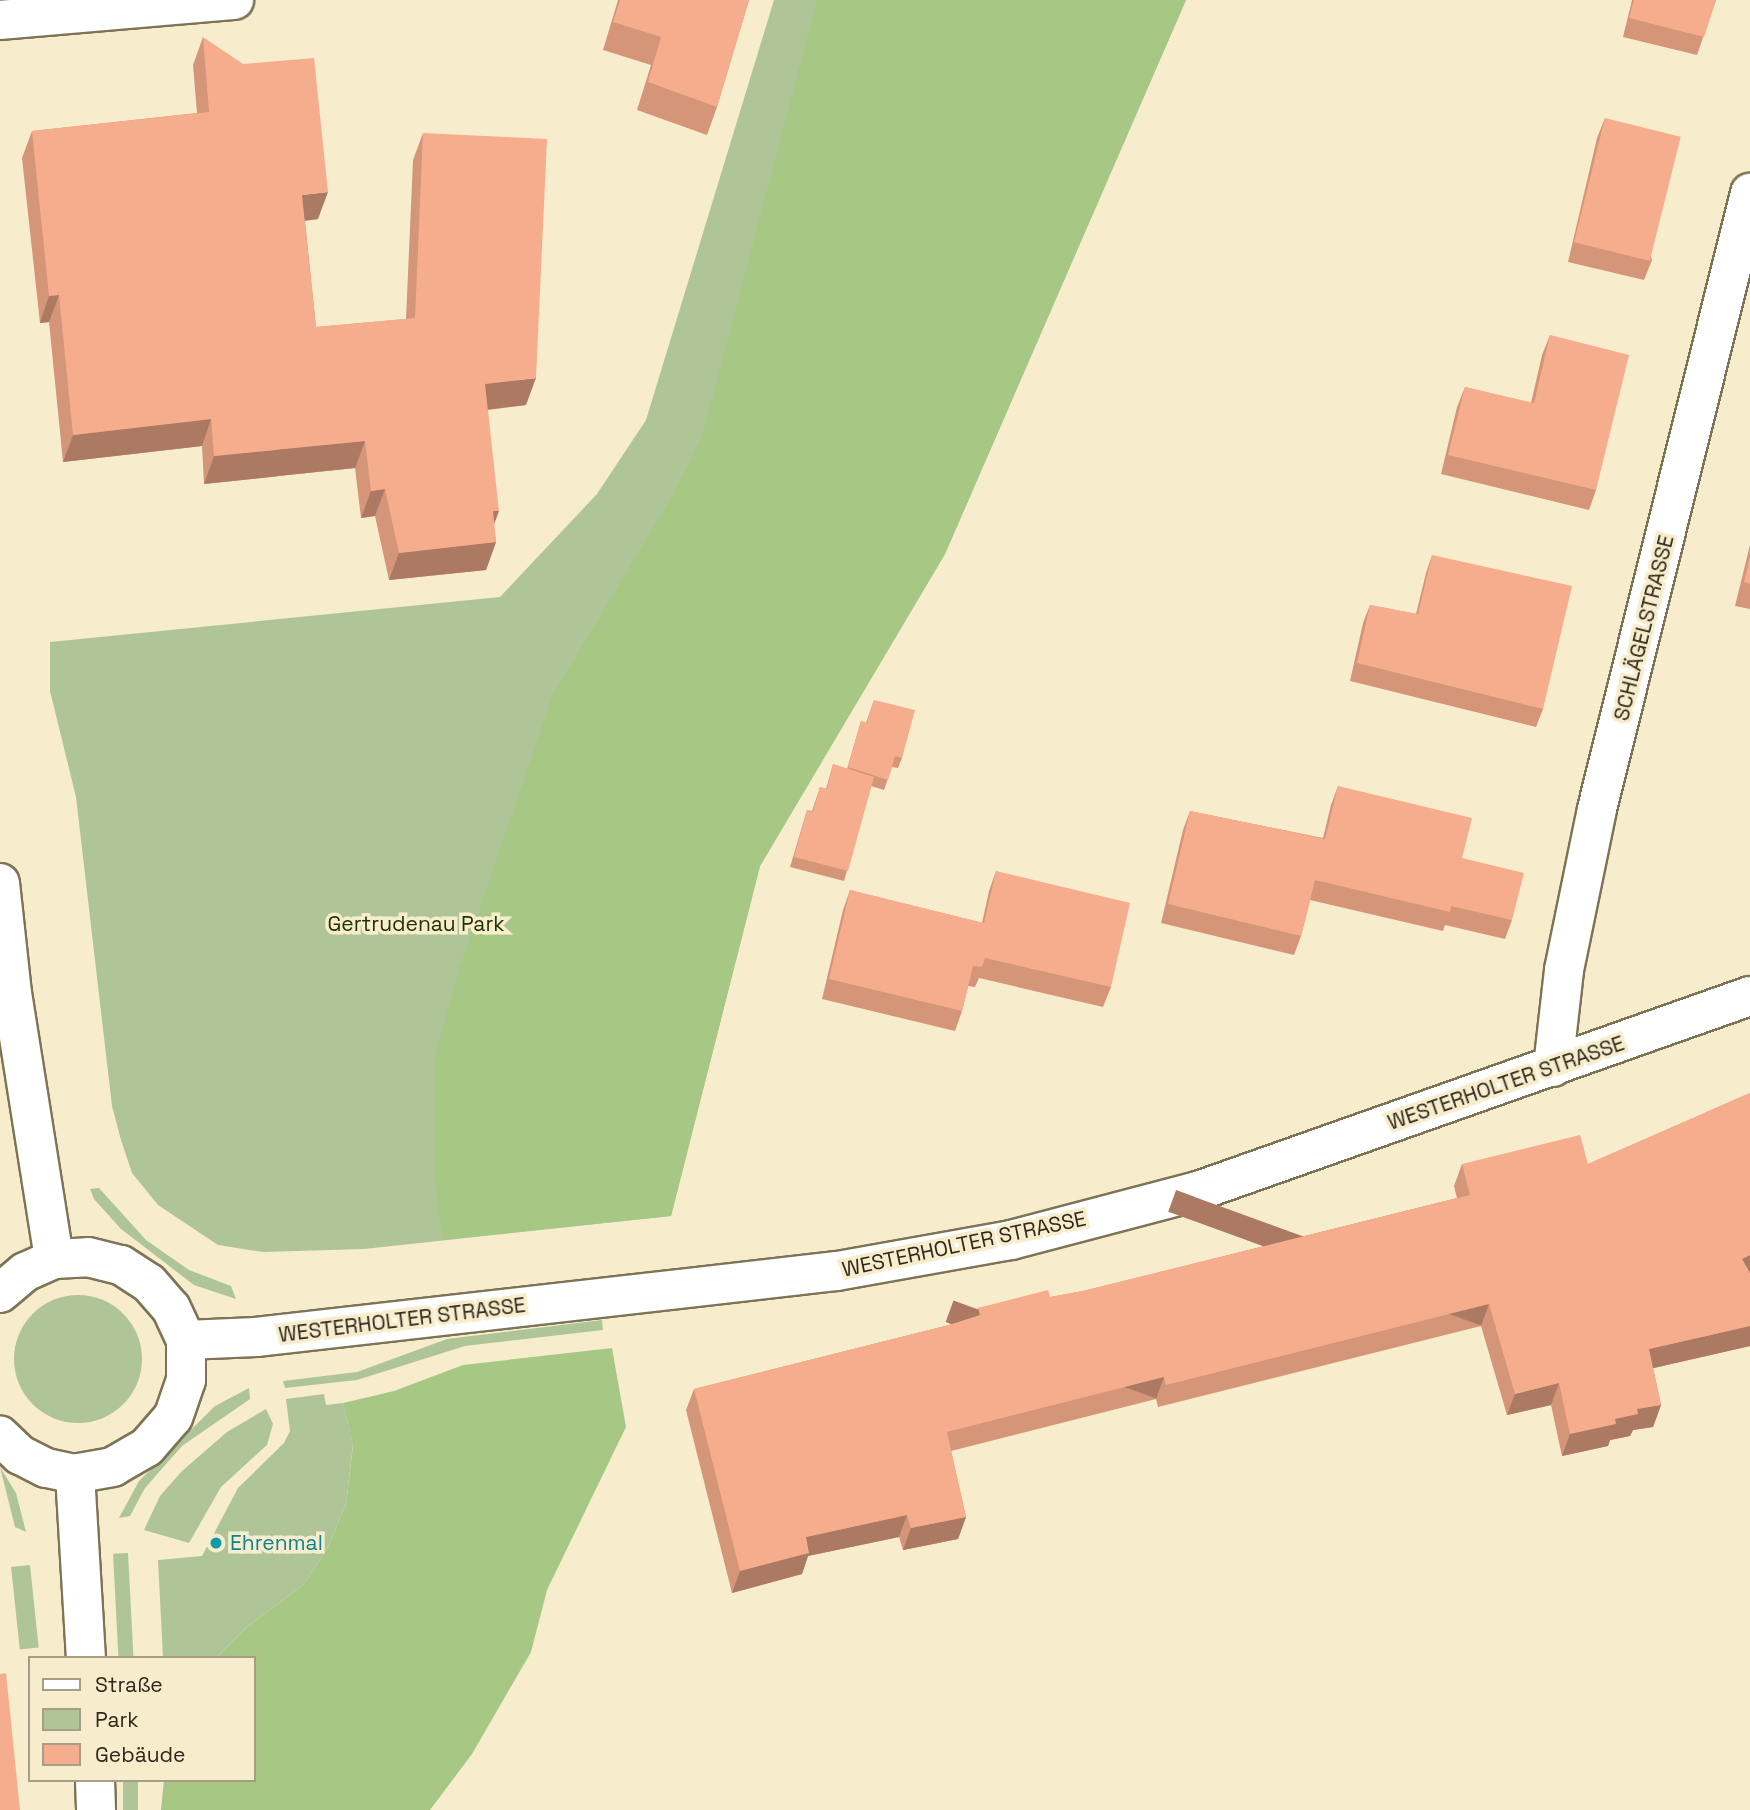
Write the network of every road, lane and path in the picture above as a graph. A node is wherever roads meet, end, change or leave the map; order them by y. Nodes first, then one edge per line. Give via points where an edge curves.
1 (233, 0) edge
2 (0, 20) edge
3 (1750, 193) edge
4 (0, 883) edge
5 (1750, 996) edge
6 (1553, 1067) junction
7 (54, 1259) junction
8 (0, 1293) edge
9 (186, 1340) junction
10 (0, 1436) edge
11 (75, 1474) junction
12 (86, 1656) edge
13 (95, 1782) edge
14 (96, 1810) edge

1 - 2 street
3 - 6 street, SCHLÄGELSTRASSE via 1597,809 1564,970
4 - 7 street via 12,993
5 - 6 street, WESTERHOLTER STRASSE
6 - 9 street, WESTERHOLTER STRASSE via 1198,1191 1011,1240 837,1271 256,1337
7 - 8 street via 25,1272
7 - 9 street via 88,1257 121,1265 149,1283 171,1308
9 - 11 street via 186,1380 164,1427 147,1447 113,1467
10 - 11 street via 28,1459
11 - 12 street
13 - 14 street

